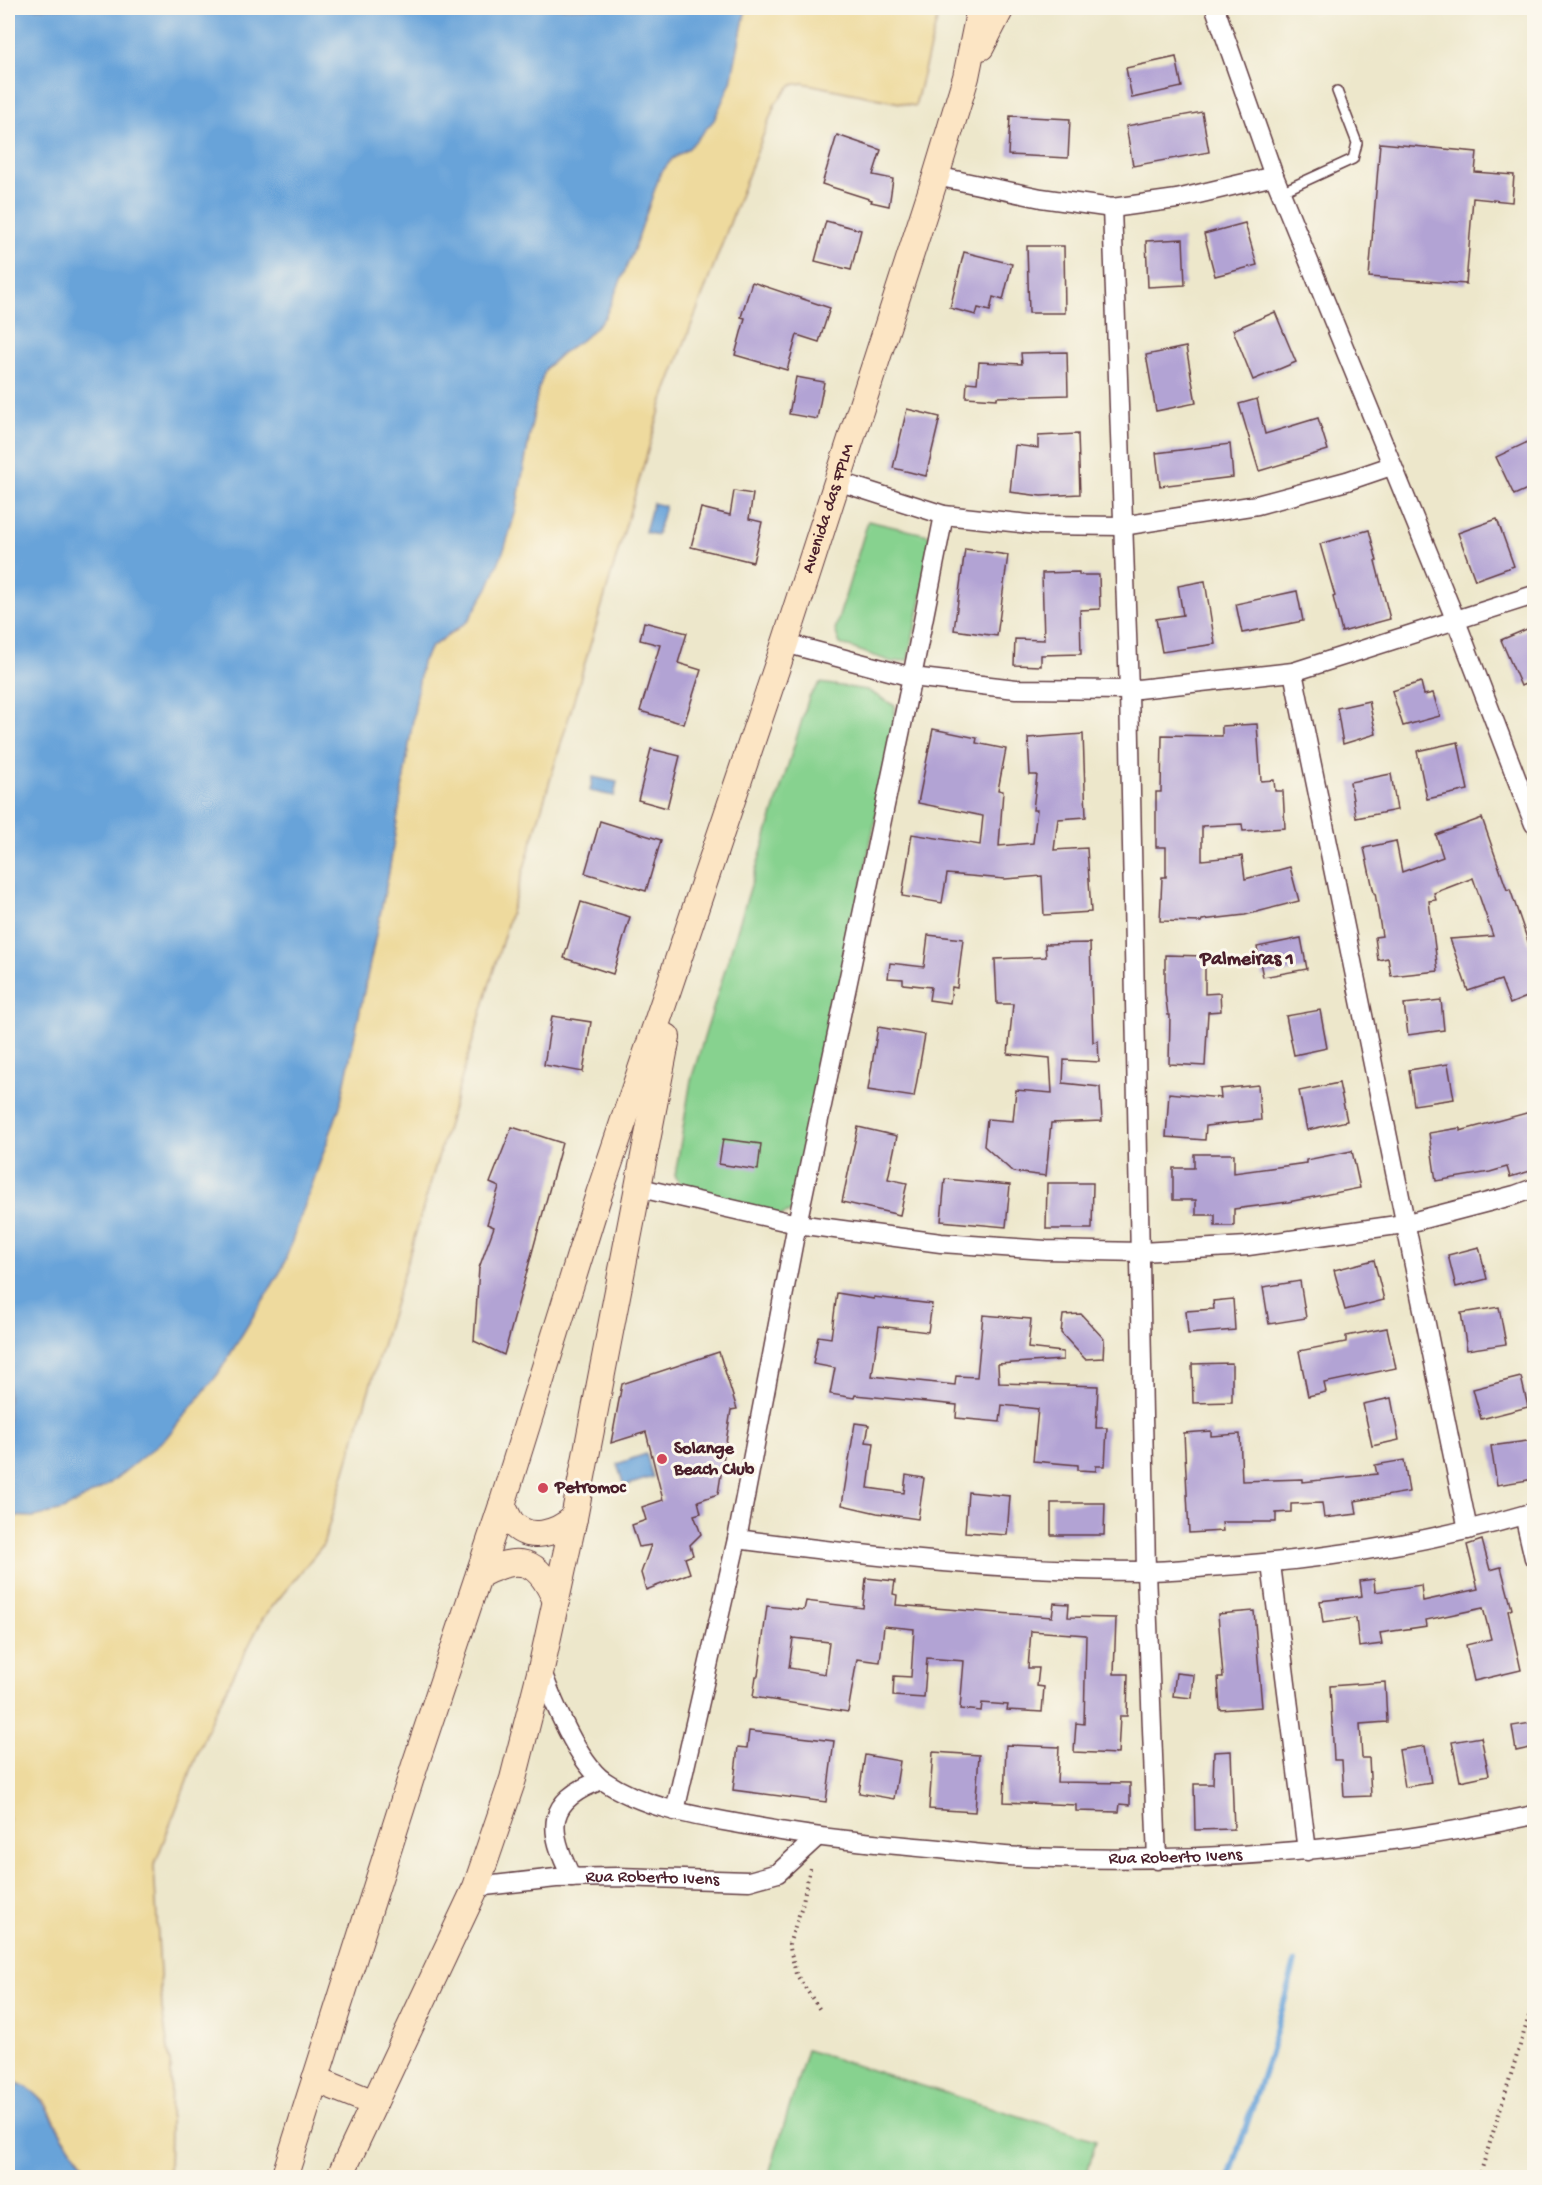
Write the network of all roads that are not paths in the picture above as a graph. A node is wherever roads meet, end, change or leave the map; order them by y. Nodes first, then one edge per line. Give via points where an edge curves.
1 (980, 8) edge
2 (1000, 8) edge
3 (1215, 8) edge
4 (966, 77) junction
5 (1337, 91) dead end
6 (936, 176) junction
7 (1277, 184) junction
8 (1112, 208) junction
9 (1392, 466) junction
10 (837, 481) junction
11 (944, 515) junction
12 (1122, 526) junction
13 (1534, 595) edge
14 (1456, 621) junction
15 (785, 643) junction
16 (1293, 672) junction
17 (912, 677) junction
18 (1129, 690) junction
19 (1534, 824) edge
20 (687, 937) junction
21 (636, 1187) junction
22 (1534, 1188) edge
23 (797, 1224) junction
24 (1404, 1224) junction
25 (1141, 1252) junction
26 (502, 1505) junction
27 (1529, 1514) edge
28 (574, 1518) junction
29 (1467, 1530) junction
30 (737, 1539) junction
31 (1534, 1558) edge
32 (1270, 1564) junction
33 (1146, 1571) junction
34 (479, 1575) junction
35 (556, 1600) junction
36 (541, 1669) junction
37 (602, 1780) junction
38 (675, 1811) junction
39 (1534, 1815) edge
40 (816, 1838) junction
41 (1307, 1851) junction
42 (1157, 1860) junction
43 (572, 1878) junction
44 (476, 1887) junction
45 (315, 2079) junction
46 (374, 2103) junction
47 (284, 2178) edge
48 (339, 2178) edge

1 - 4 street, Avenida das FPLM
2 - 4 street, Avenida das FPLM
3 - 7 street
4 - 6 street, Avenida das FPLM
5 - 7 lane via 1357,143 1353,159
6 - 8 street
6 - 10 street, Avenida das FPLM
7 - 8 street
7 - 9 street
8 - 12 street
9 - 12 street via 1257,505
9 - 14 street
10 - 11 street
10 - 15 street, Avenida das FPLM
11 - 12 street via 1040,525
11 - 17 street
12 - 18 street
13 - 14 street
14 - 16 street
14 - 19 street
15 - 17 street
15 - 20 street, Avenida das FPLM
16 - 18 street
16 - 24 street
17 - 18 street via 1016,688
17 - 23 street
18 - 25 street
20 - 21 street
20 - 26 street via 599,1194
21 - 23 street
21 - 28 street
22 - 24 street
23 - 25 street via 941,1243
23 - 30 street
24 - 25 street via 1248,1246
24 - 29 street
25 - 33 street
26 - 28 street via 512,1522 541,1535 554,1532
26 - 34 street
27 - 29 street
27 - 31 street
28 - 35 street
29 - 32 street via 1367,1551
30 - 33 street via 903,1560
30 - 38 street
32 - 33 street
32 - 41 street
33 - 42 street
34 - 35 street via 512,1562 527,1564 538,1571
34 - 45 street
35 - 36 street
36 - 37 street, Rua Roberto Ivens via 568,1732
36 - 44 street via 513,1779
37 - 38 street, Rua Roberto Ivens
37 - 43 street via 565,1799 558,1812 555,1829 559,1851
38 - 40 street, Rua Roberto Ivens
39 - 41 street, Rua Roberto Ivens via 1463,1830
40 - 42 street, Rua Roberto Ivens via 1023,1857
40 - 43 street, Rua Roberto Ivens via 778,1873 749,1881
41 - 42 street, Rua Roberto Ivens
43 - 44 street, Rua Roberto Ivens
44 - 46 street
45 - 46 street
45 - 47 street
46 - 48 street

